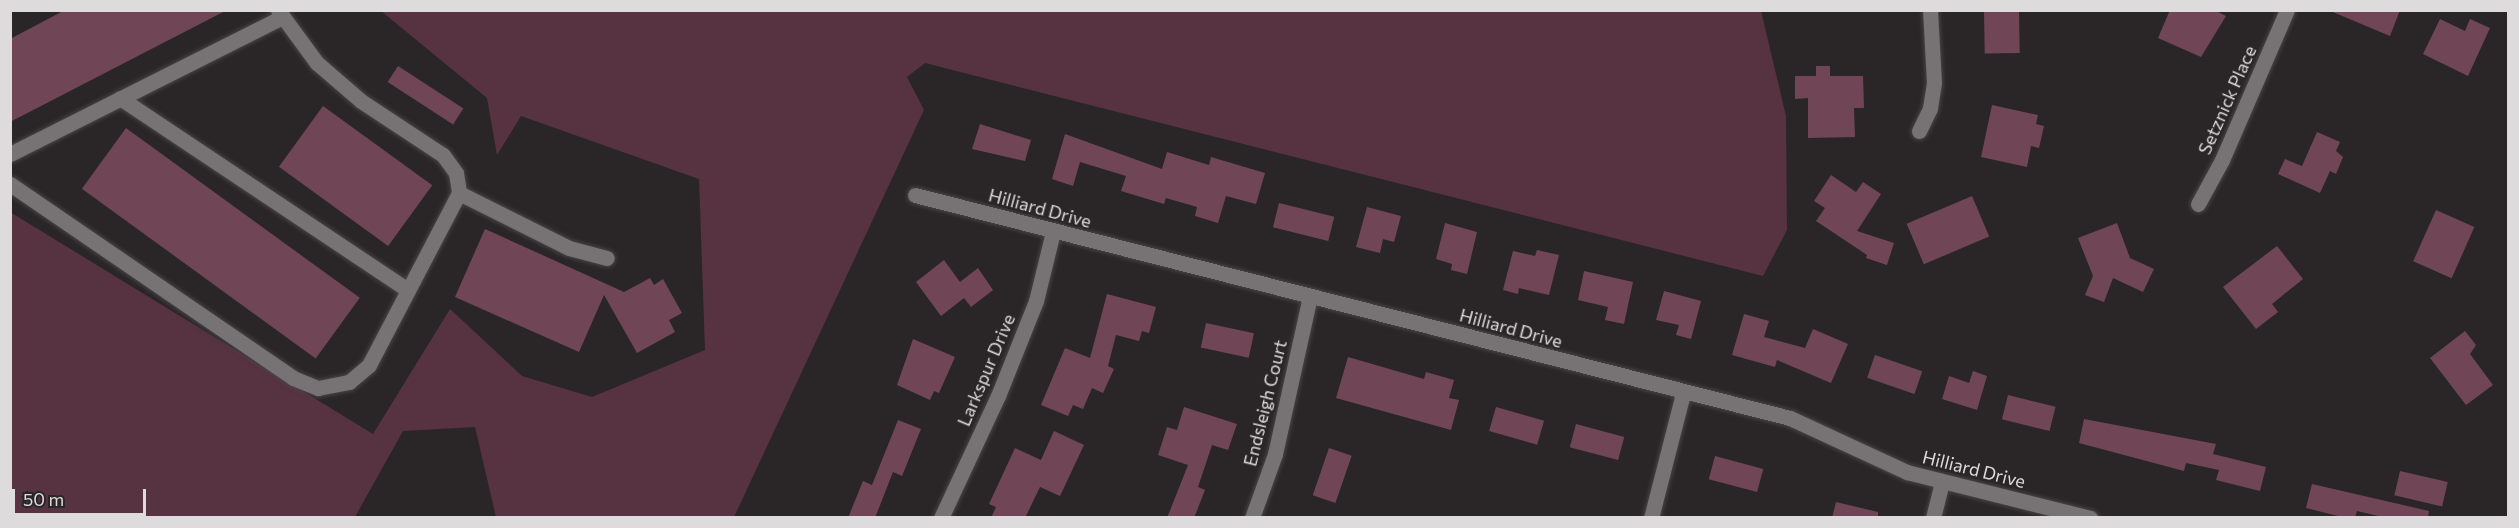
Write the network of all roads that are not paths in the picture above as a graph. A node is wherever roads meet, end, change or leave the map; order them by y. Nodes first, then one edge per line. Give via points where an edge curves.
1 (1930, 10) edge
2 (2287, 10) edge
3 (279, 14) edge
4 (120, 98) junction
5 (1919, 131) dead end
6 (10, 154) edge
7 (10, 184) edge
8 (459, 193) junction
9 (915, 195) dead end
10 (2198, 204) dead end
11 (1053, 232) junction
12 (607, 258) dead end
13 (408, 290) junction
14 (1310, 296) junction
15 (1683, 393) junction
16 (1942, 483) junction
17 (940, 518) edge
18 (1252, 518) edge
19 (1651, 518) edge
20 (1933, 518) edge
21 (2090, 518) edge

1 - 5 street via 1935,83 1930,108
2 - 10 street, Setznick Place via 2222,160
3 - 4 street
3 - 8 street via 317,63 361,101 443,155 456,173
4 - 6 street
4 - 13 street
7 - 13 street via 293,378 318,388 350,382 369,365
8 - 12 street via 569,248
8 - 13 street
9 - 11 street, Hilliard Drive
11 - 14 street, Hilliard Drive
11 - 17 street, Larkspur Drive via 1036,301 998,396
14 - 15 street, Hilliard Drive
14 - 18 street, Endsleigh Court via 1275,454
15 - 16 street, Hilliard Drive via 1798,422 1888,465
15 - 19 street
16 - 20 street
16 - 21 street, Hilliard Drive

